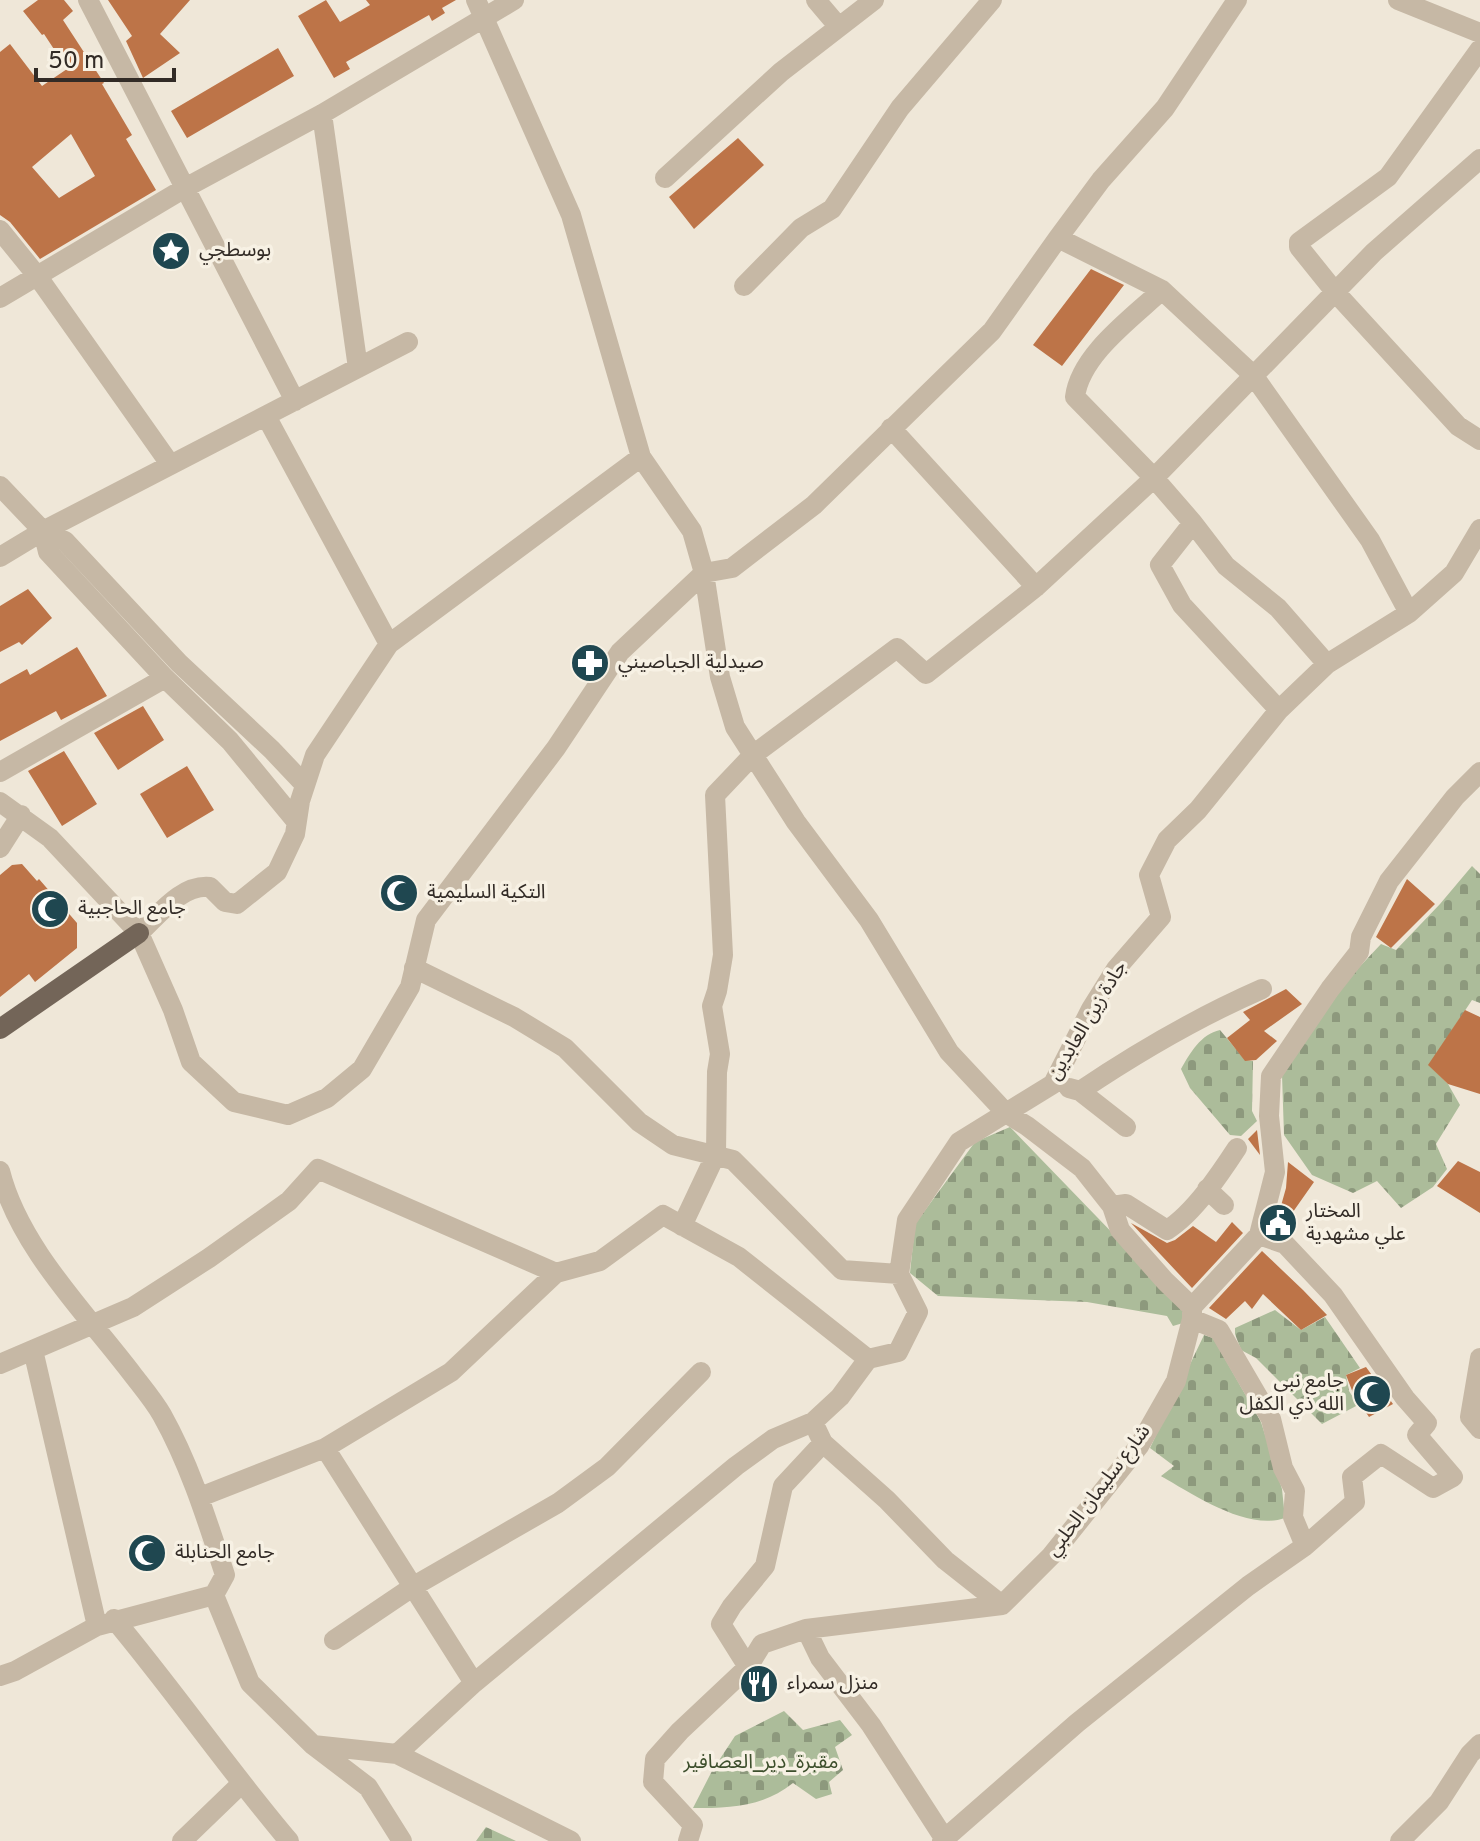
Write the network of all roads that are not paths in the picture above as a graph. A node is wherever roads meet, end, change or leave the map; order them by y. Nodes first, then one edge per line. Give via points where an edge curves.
1 (88, 0) edge
2 (514, 0) edge
3 (816, 0) edge
4 (874, 0) edge
5 (992, 0) edge
6 (1237, 0) edge
7 (1398, 0) edge
8 (480, 9) edge
9 (838, 26) junction
10 (1480, 33) edge
11 (1480, 49) edge
12 (322, 114) junction
13 (1480, 159) edge
14 (665, 178) dead end
15 (185, 188) junction
16 (0, 230) edge
17 (1058, 238) junction
18 (38, 277) junction
19 (744, 286) dead end
20 (1162, 290) junction
21 (1336, 293) junction
22 (0, 298) edge
23 (408, 342) dead end
24 (358, 368) junction
25 (1253, 375) junction
26 (295, 401) junction
27 (266, 416) junction
28 (891, 428) junction
29 (1480, 440) edge
30 (641, 457) junction
31 (170, 464) junction
32 (1154, 478) junction
33 (0, 486) edge
34 (1193, 523) junction
35 (1480, 529) edge
36 (43, 531) junction
37 (0, 557) edge
38 (704, 573) junction
39 (1036, 587) junction
40 (1409, 613) junction
41 (389, 644) junction
42 (1327, 664) junction
43 (165, 678) junction
44 (1279, 710) junction
45 (257, 736) junction
46 (240, 753) junction
47 (753, 755) junction
48 (0, 772) edge
49 (1480, 772) edge
50 (305, 785) junction
51 (0, 802) edge
52 (21, 815) junction
53 (295, 820) junction
54 (0, 848) edge
55 (139, 933) junction
56 (414, 968) junction
57 (1262, 989) dead end
58 (0, 1029) edge
59 (1053, 1084) junction
60 (1080, 1091) junction
61 (1006, 1113) junction
62 (1126, 1127) dead end
63 (1237, 1148) dead end
64 (716, 1154) junction
65 (0, 1171) edge
66 (1207, 1189) junction
67 (1224, 1205) dead end
68 (1112, 1206) junction
69 (682, 1226) junction
70 (1259, 1235) junction
71 (556, 1273) junction
72 (899, 1274) junction
73 (1192, 1313) junction
74 (95, 1325) junction
75 (33, 1350) junction
76 (1480, 1358) edge
77 (868, 1359) junction
78 (1, 1361) edge
79 (701, 1372) dead end
80 (813, 1422) junction
81 (1480, 1429) edge
82 (823, 1443) junction
83 (325, 1448) junction
84 (200, 1497) junction
85 (1305, 1546) junction
86 (414, 1586) junction
87 (214, 1595) junction
88 (1002, 1605) junction
89 (105, 1623) junction
90 (806, 1629) junction
91 (334, 1640) dead end
92 (748, 1667) junction
93 (1, 1672) edge
94 (474, 1683) junction
95 (1480, 1744) edge
96 (313, 1745) junction
97 (397, 1754) junction
98 (241, 1784) junction
99 (943, 1840) edge
100 (182, 1841) edge
101 (289, 1841) edge
102 (402, 1841) edge
103 (571, 1841) edge
104 (688, 1841) edge
105 (1400, 1841) edge

1 - 15 street
2 - 8 street
3 - 9 street
4 - 9 street
5 - 19 street via 900,108 832,209 801,228
6 - 17 street via 1165,108
7 - 10 street
8 - 12 street
8 - 30 street via 571,215
9 - 14 street
11 - 21 street via 1388,177 1299,242
12 - 15 street
12 - 24 street
13 - 21 street via 1374,252
15 - 18 street
15 - 26 street
16 - 18 street
17 - 20 street
17 - 28 street via 992,331
18 - 22 street
18 - 31 street
20 - 25 street
20 - 32 street via 1086,364 1075,397
21 - 25 street
21 - 29 street via 1458,426
23 - 24 street
24 - 26 street
25 - 32 street
25 - 40 street via 1370,540
26 - 27 street
27 - 31 street
27 - 41 street
28 - 38 street via 814,505 732,568
28 - 39 street
30 - 38 street via 692,531
30 - 41 street
31 - 36 street
32 - 34 street
32 - 39 street
33 - 36 street
34 - 42 street via 1226,566 1278,608
34 - 44 street via 1160,565 1182,605
35 - 40 street, جادة زين العابدين via 1454,573
36 - 37 street
36 - 43 street via 48,552
36 - 45 street via 65,541 179,663
38 - 47 street via 720,677 735,727
38 - 56 street via 620,652 556,748 426,920
39 - 47 street via 926,674 897,648
40 - 42 street, جادة زين العابدين
41 - 50 street via 328,732
42 - 44 street, جادة زين العابدين
43 - 46 street
43 - 48 street
44 - 59 street, جادة زين العابدين via 1167,840 1149,875 1161,917 1116,969
45 - 46 street
45 - 50 street
46 - 53 street
47 - 61 street via 869,920 949,1052
47 - 64 street via 715,795 723,955 712,1006 720,1054
49 - 70 street, شارع سليمان الحلبي via 1389,881 1359,952 1271,1076 1275,1172
50 - 53 street
51 - 52 street
52 - 54 street
52 - 55 street via 72,859
53 - 55 street via 295,834 277,872 237,904 200,886 187,890
55 - 56 street via 191,1062 234,1102 288,1115 327,1098 362,1069 410,987
55 - 58 main road
56 - 64 street via 565,1048 639,1122 673,1145
57 - 60 street via 1141,1050
59 - 60 street
59 - 61 street, جادة زين العابدين
60 - 62 street
61 - 68 street via 1082,1168
61 - 72 street, جادة زين العابدين via 959,1142 907,1220
63 - 66 street
64 - 69 street
64 - 72 street via 733,1160 842,1270
65 - 74 street via 32,1247
66 - 67 street
66 - 68 street via 1167,1230 1126,1204
68 - 73 street via 1120,1230
69 - 71 street via 663,1215 600,1261
69 - 77 street via 739,1257
70 - 73 street, شارع سليمان الحلبي
70 - 85 street via 1285,1244 1333,1295 1427,1423 1417,1435 1453,1477 1433,1488 1381,1454 1352,1477 1355,1502
71 - 74 street via 318,1169 289,1201 209,1258
71 - 83 street via 451,1372
72 - 77 street via 918,1312 898,1352
73 - 85 street via 1219,1330 1271,1419 1283,1468 1295,1491 1293,1517
73 - 88 street, شارع سليمان الحلبي via 1176,1381 1139,1446 1051,1556
74 - 75 street
74 - 84 street via 161,1413
75 - 78 street
75 - 89 street
76 - 81 street via 1470,1417
77 - 80 street
79 - 86 street via 607,1467 558,1503
80 - 82 street
80 - 94 street via 773,1439 736,1466
82 - 88 street via 945,1560
82 - 92 street via 783,1486 765,1566 721,1624
83 - 84 street
83 - 86 street
84 - 87 street via 225,1575
85 - 99 street via 1077,1723
86 - 91 street
86 - 94 street
87 - 89 street
87 - 96 street via 250,1683
88 - 90 street
89 - 93 street
89 - 98 street via 161,1675
90 - 92 street via 762,1644
90 - 99 street via 820,1658 871,1725
92 - 104 street via 655,1759 653,1782 693,1825
94 - 97 street
95 - 105 street via 1439,1802
96 - 97 street
96 - 102 street via 368,1787
97 - 103 street
98 - 100 street
98 - 101 street

